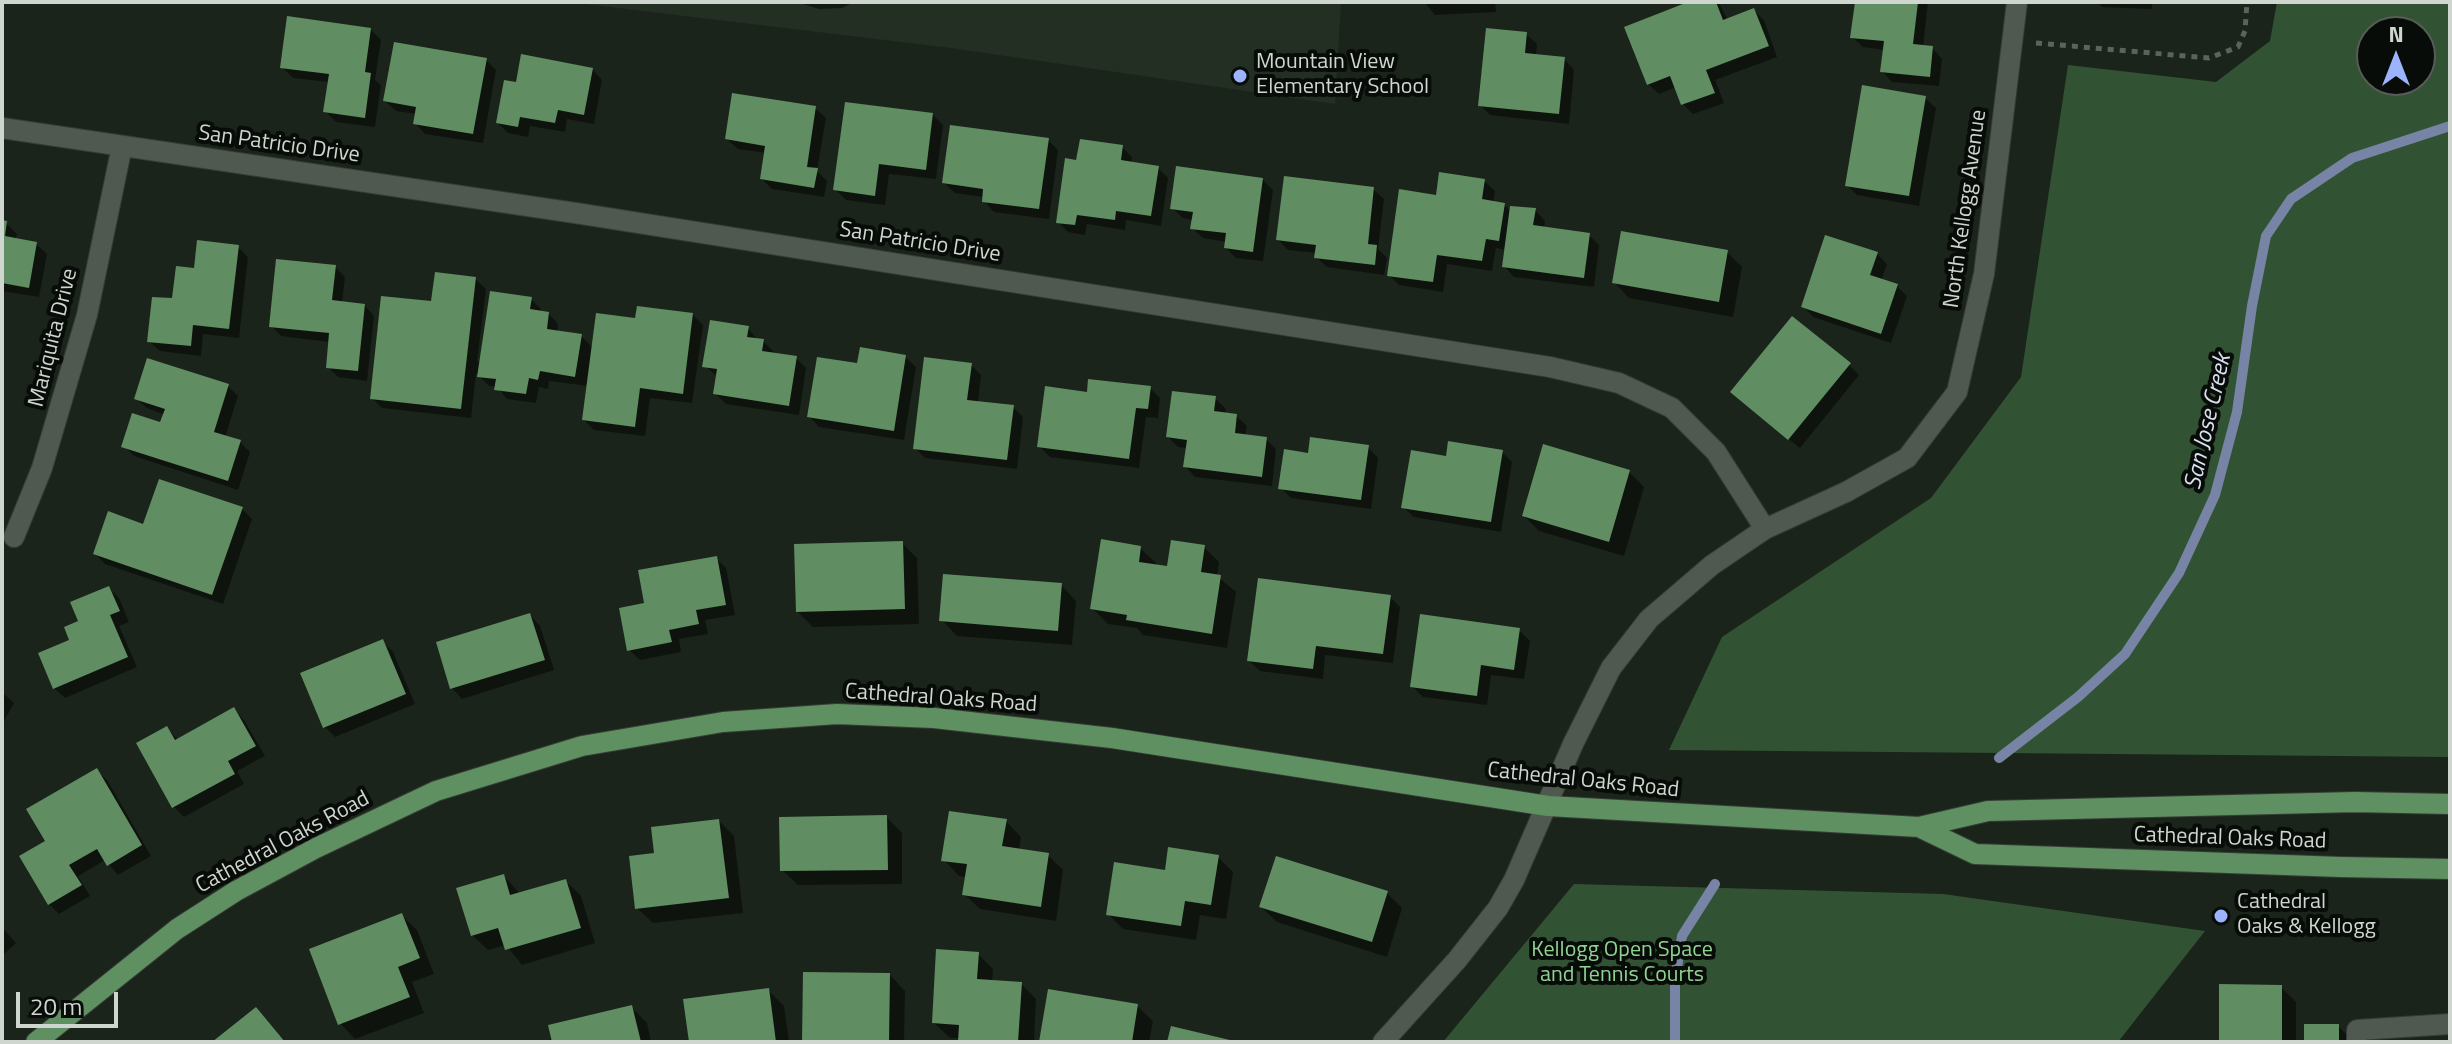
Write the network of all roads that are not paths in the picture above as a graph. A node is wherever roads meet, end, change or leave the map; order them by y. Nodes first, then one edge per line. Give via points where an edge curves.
1 (2017, 2) edge
2 (2, 128) edge
3 (122, 146) junction
4 (1765, 529) junction
5 (14, 537) dead end
6 (2450, 804) edge
7 (1548, 806) junction
8 (1919, 827) junction
9 (2450, 869) edge
10 (2450, 1024) edge
11 (36, 1042) edge
12 (1383, 1042) edge
13 (2357, 1042) edge

1 - 4 street, North Kellogg Avenue via 1984,274 1957,392 1907,458
2 - 3 street, San Patricio Drive
3 - 4 street, San Patricio Drive via 1487,357 1619,383 1672,408 1716,452
3 - 5 street, Mariquita Drive via 63,404
4 - 7 street, North Kellogg Avenue via 1712,565 1649,619 1611,668
6 - 8 main road, Cathedral Oaks Road via 1988,811
7 - 8 main road, Cathedral Oaks Road
7 - 11 main road, Cathedral Oaks Road via 1112,738 934,718 837,714 723,722 582,746 436,791 236,891 177,929
7 - 12 street, North Kellogg Avenue via 1498,908
8 - 9 main road, Cathedral Oaks Road via 1975,854
10 - 13 street via 2357,1030

